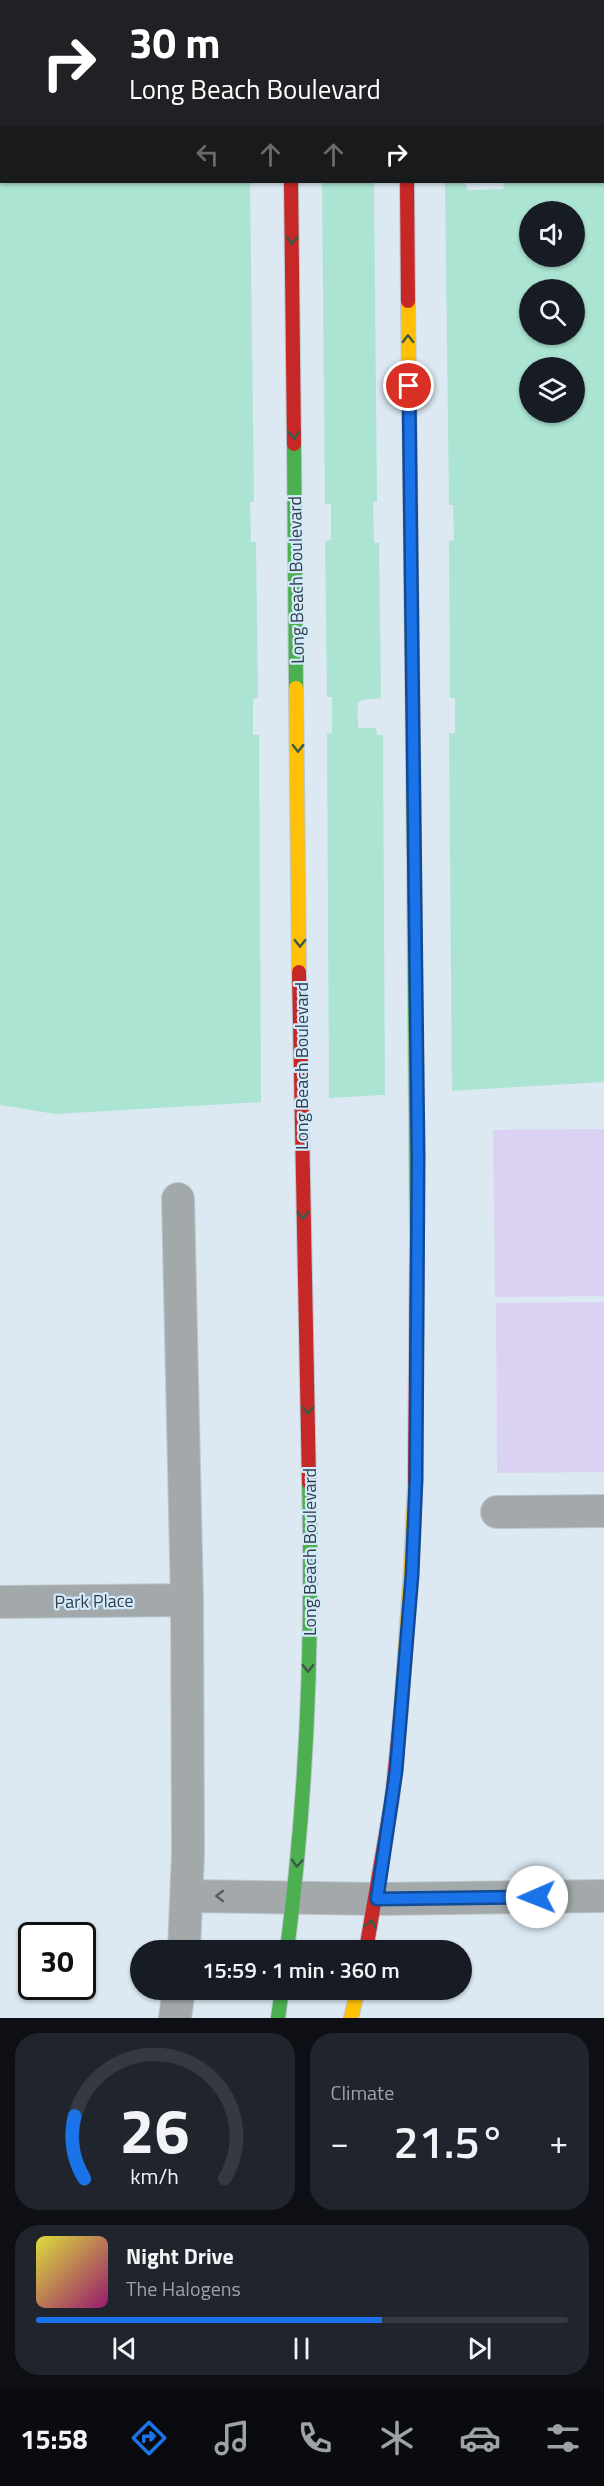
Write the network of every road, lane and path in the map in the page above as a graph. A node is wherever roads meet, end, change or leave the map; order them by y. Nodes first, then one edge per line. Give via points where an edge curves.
1 (291, 183) edge
2 (407, 183) edge
3 (178, 1199) dead end
4 (604, 1511) edge
5 (497, 1512) dead end
6 (187, 1600) junction
7 (0, 1602) edge
8 (187, 1896) junction
9 (604, 1896) edge
10 (294, 1897) junction
11 (377, 1899) junction
12 (185, 1940) edge
13 (288, 1940) edge
14 (368, 1940) edge
15 (177, 2000) edge
16 (280, 2000) edge
17 (355, 2000) edge
18 (175, 2018) edge
19 (278, 2018) edge
20 (351, 2018) edge

1 -> 10 main road, Long Beach Boulevard via 301,1157 309,1470 308,1695
11 -> 2 main road via 396,1771 416,1479 418,1157
3 - 6 street
4 - 5 street
6 - 7 street, Park Place
6 - 8 street
10 -> 8 street
8 - 12 street
9 - 11 street
10 - 11 street
10 - 13 main road, Long Beach Boulevard
14 -> 11 main road
15 - 18 street
16 - 19 main road
17 - 20 main road

